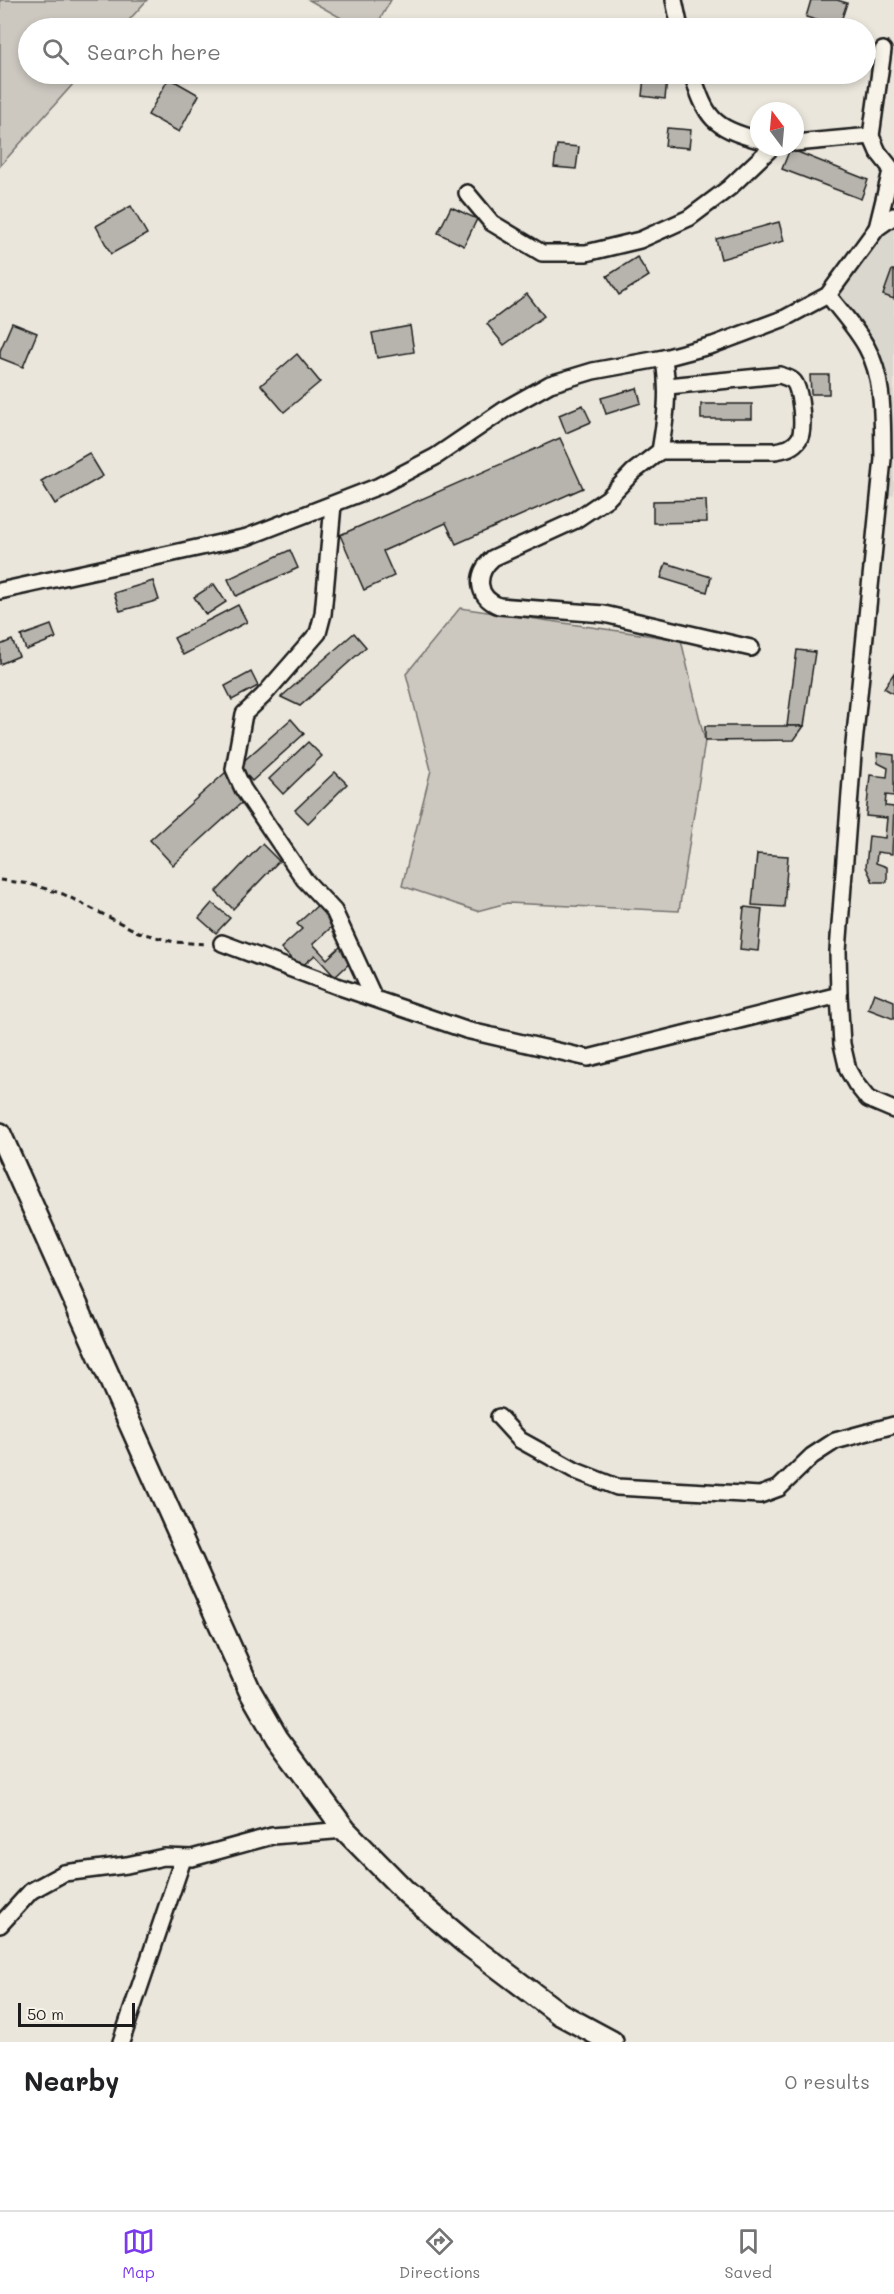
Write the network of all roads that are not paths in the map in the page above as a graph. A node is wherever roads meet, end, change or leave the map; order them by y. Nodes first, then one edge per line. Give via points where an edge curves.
1 (674, 0) edge
2 (678, 18) edge
3 (883, 50) dead end
4 (695, 84) edge
5 (870, 136) junction
6 (750, 137) edge
7 (804, 142) edge
8 (763, 156) edge
9 (893, 172) edge
10 (466, 193) dead end
11 (894, 216) edge
12 (877, 228) junction
13 (828, 295) junction
14 (664, 358) junction
15 (668, 386) junction
16 (660, 451) junction
17 (333, 505) junction
18 (0, 591) edge
19 (751, 648) dead end
20 (222, 943) road end
21 (838, 994) junction
22 (374, 998) junction
23 (894, 1110) edge
24 (0, 1134) edge
25 (499, 1417) dead end
26 (894, 1425) edge
27 (345, 1830) junction
28 (183, 1859) junction
29 (0, 1925) edge
30 (120, 2042) edge
31 (612, 2042) edge

1 - 2 street
3 - 5 street
4 - 6 street via 703,107 717,124
5 - 7 street
5 - 9 street
8 - 10 street via 689,218 640,240 586,253 542,253 492,224
9 - 12 street
11 - 12 street
12 - 13 street
13 - 14 street via 785,318 713,345
13 - 21 street via 867,348 877,375 883,459 853,754
14 - 15 street
14 - 17 street via 593,371 550,384 435,457
15 - 16 street
15 - 16 street via 780,375 793,380 798,388 803,431 790,448 775,451
16 - 19 street via 608,498 574,521 493,558 480,577 482,593 499,606 603,614
17 - 18 street via 247,537
17 - 22 street via 318,633 244,714 234,769 243,789 304,879 334,911
20 - 22 street
21 - 22 street via 588,1058 466,1030
21 - 23 street via 848,1070 868,1099
24 - 27 main road via 250,1691 277,1738
25 - 26 street via 520,1440 576,1471 617,1487 760,1495 779,1488 812,1456 835,1441
27 - 28 street via 272,1836
27 - 31 main road via 407,1893 466,1943 560,2014
28 - 29 street via 164,1857 64,1872 31,1891
28 - 30 street

